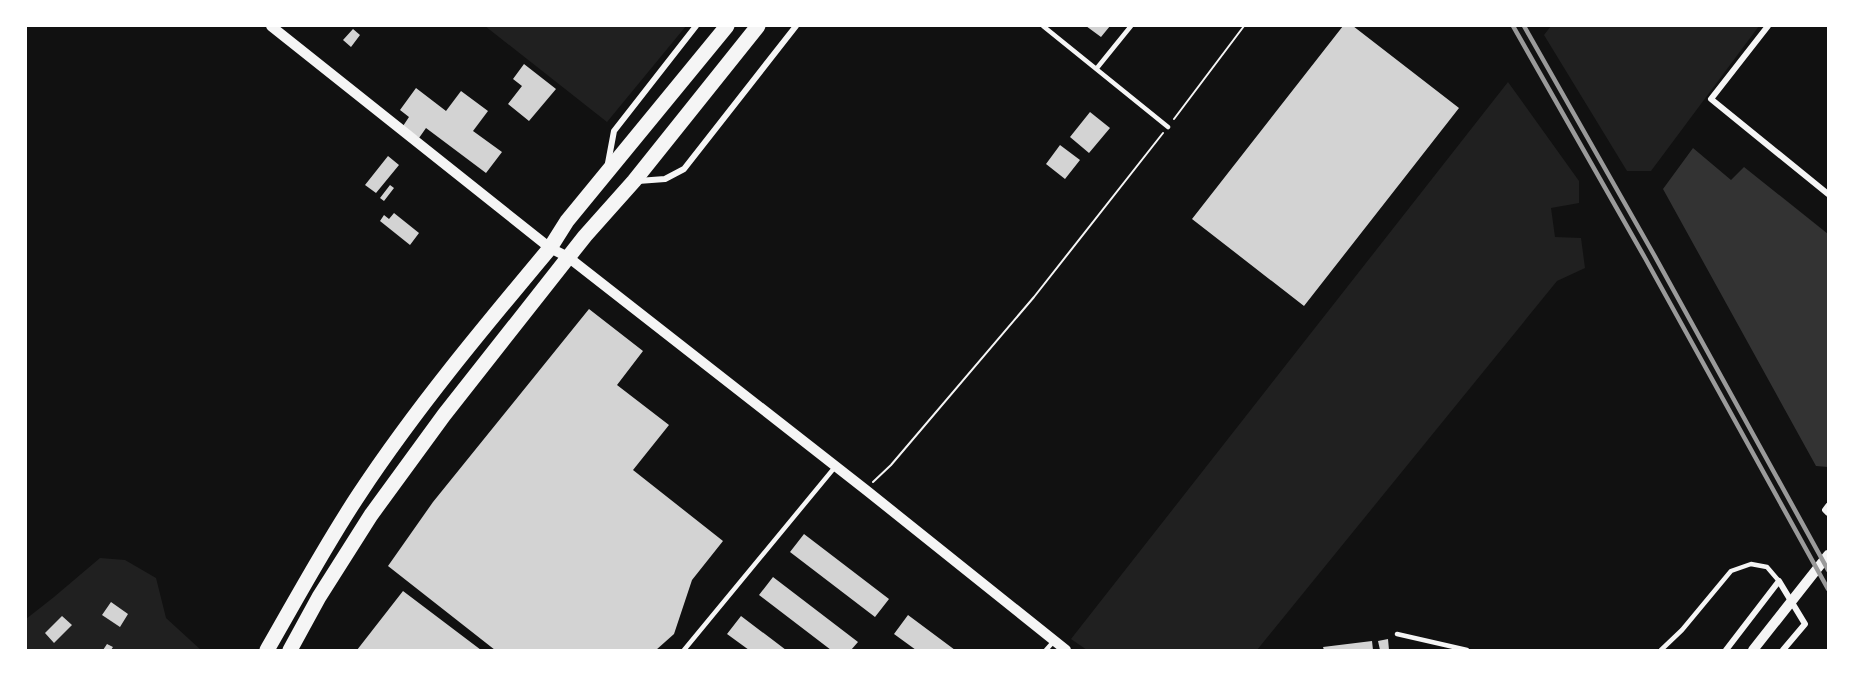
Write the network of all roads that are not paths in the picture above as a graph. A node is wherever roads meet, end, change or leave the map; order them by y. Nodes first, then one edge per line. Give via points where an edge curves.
1 (271, 26) edge
2 (696, 26) edge
3 (727, 26) edge
4 (758, 26) edge
5 (796, 26) edge
6 (1043, 26) edge
7 (1131, 26) edge
8 (1768, 26) edge
9 (1097, 68) junction
10 (1168, 127) road end
11 (606, 176) junction
12 (634, 181) junction
13 (1828, 194) edge
14 (550, 248) junction
15 (568, 257) junction
16 (835, 466) junction
17 (1828, 555) edge
18 (1779, 581) junction
19 (1397, 634) dead end
20 (1054, 641) junction
21 (267, 651) edge
22 (290, 651) edge
23 (684, 651) edge
24 (1046, 651) edge
25 (1066, 651) edge
26 (1467, 651) edge
27 (1661, 651) edge
28 (1726, 651) edge
29 (1753, 651) edge
30 (1784, 651) edge

1 - 14 street
2 - 11 street via 614,131
3 - 11 highway
4 - 12 highway
5 - 12 street via 684,170 665,178
6 - 9 lane
7 - 9 lane
8 - 13 street via 1711,99
9 - 10 lane
11 - 14 highway
12 - 15 highway
14 - 15 street
14 - 21 highway via 381,462 332,537
15 - 16 street
15 - 22 highway via 393,483 319,597
16 - 20 street
16 - 23 lane
17 - 29 street
18 - 27 lane via 1767,567 1751,564 1731,571
18 - 28 street
18 - 30 street via 1805,624
19 - 26 lane
20 - 24 lane
20 - 25 street

